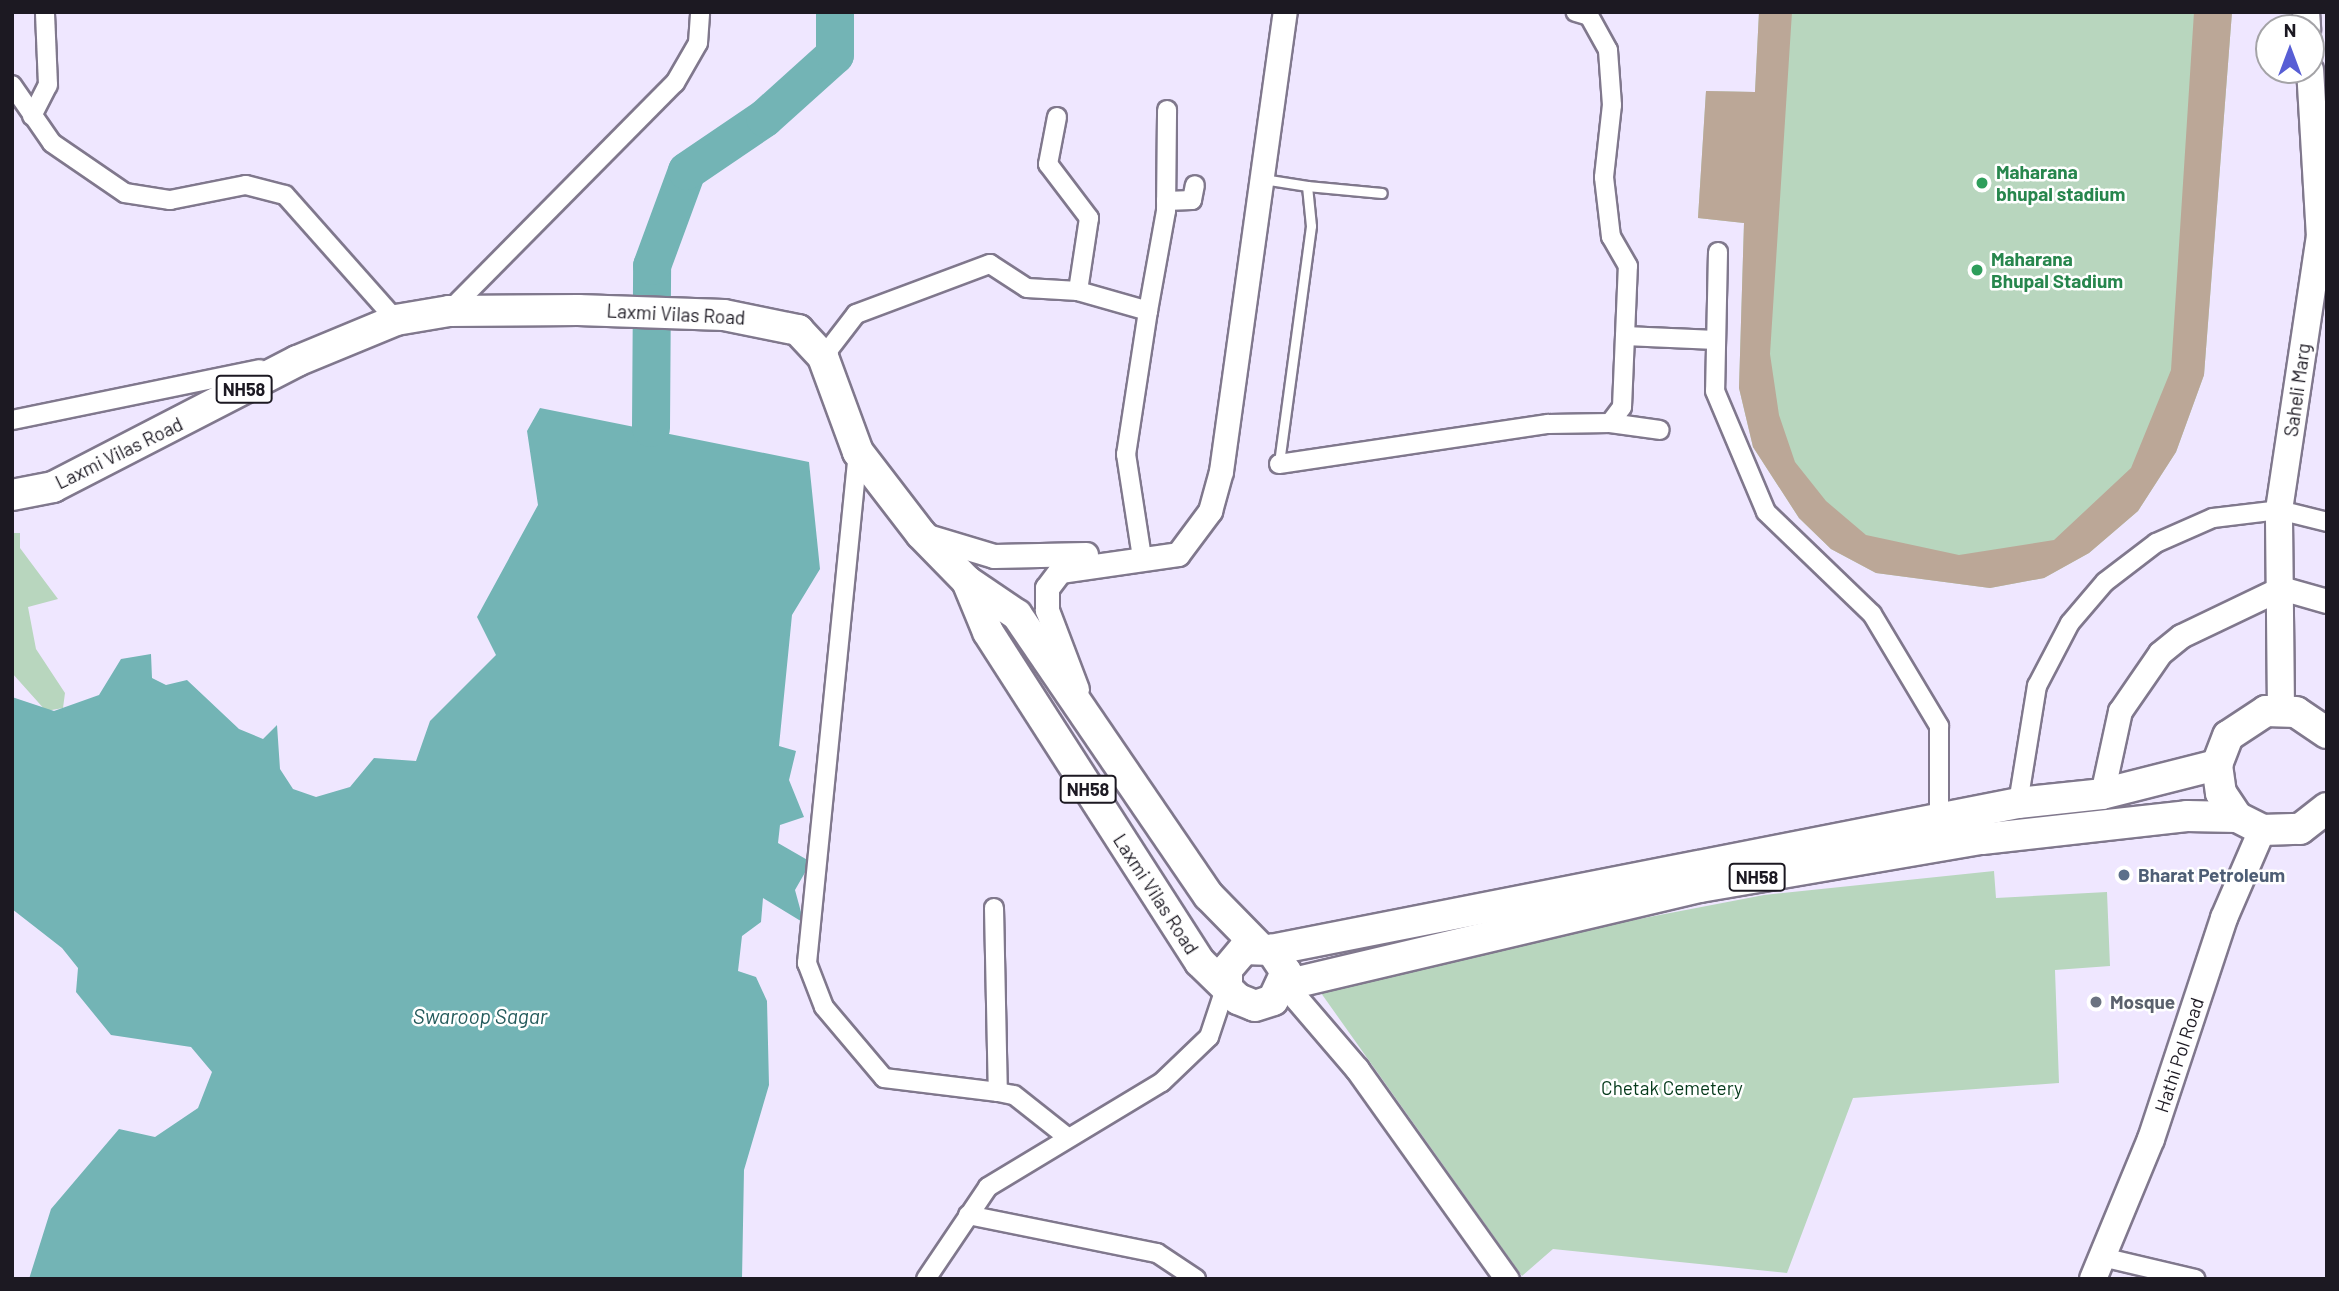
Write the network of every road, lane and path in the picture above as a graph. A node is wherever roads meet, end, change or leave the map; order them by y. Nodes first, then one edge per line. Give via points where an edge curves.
1 (45, 12) edge
2 (699, 12) edge
3 (1285, 12) edge
4 (1576, 12) edge
5 (2311, 84) edge
6 (12, 85) edge
7 (1167, 110) dead end
8 (32, 116) junction
9 (1057, 117) dead end
10 (1263, 179) junction
11 (1195, 184) dead end
12 (1307, 186) junction
13 (1382, 193) dead end
14 (1166, 201) junction
15 (2323, 234) edge
16 (1718, 252) dead end
17 (1078, 291) junction
18 (449, 310) junction
19 (1148, 311) junction
20 (396, 320) junction
21 (1625, 336) junction
22 (1716, 340) junction
23 (823, 357) junction
24 (297, 360) junction
25 (12, 420) edge
26 (1610, 423) junction
27 (1660, 430) dead end
28 (858, 452) junction
29 (1279, 464) joint
30 (12, 495) edge
31 (2279, 510) junction
32 (2327, 522) edge
33 (921, 534) junction
34 (1195, 536) junction
35 (1141, 551) junction
36 (967, 581) junction
37 (2281, 589) junction
38 (2327, 601) edge
39 (2281, 710) junction
40 (1092, 726) junction
41 (2327, 733) edge
42 (2217, 765) junction
43 (2102, 794) junction
44 (2018, 803) junction
45 (2324, 816) edge
46 (2250, 824) junction
47 (1940, 833) junction
48 (994, 908) dead end
49 (1265, 948) junction
50 (1227, 983) junction
51 (1285, 985) junction
52 (998, 1091) junction
53 (1066, 1136) junction
54 (968, 1215) junction
55 (2097, 1268) edge
56 (926, 1279) edge
57 (1196, 1279) edge
58 (1507, 1279) edge
59 (2195, 1279) edge

1 - 8 street via 48,85
2 - 18 street via 698,43 675,83
3 - 10 street
4 - 21 street via 1589,16 1608,50 1612,105 1604,177 1611,237 1628,265
5 - 15 main road, Saheli Marg
6 - 8 street
7 - 14 street
8 - 20 street via 52,144 125,193 170,200 246,185 285,195
9 - 17 street via 1048,164 1089,218
10 - 12 lane
10 - 34 street via 1221,471
11 - 14 street via 1192,200
12 - 13 lane
12 - 29 lane via 1311,226
14 - 19 street
15 - 31 main road, Saheli Marg
16 - 22 street
17 - 19 street
17 - 23 street via 1027,288 990,264 856,314
18 - 20 highway, Laxmi Vilas Road / NH58
18 - 23 highway, Laxmi Vilas Road / NH58 via 761,318 798,330
19 - 35 street via 1126,454
20 - 24 highway, Laxmi Vilas Road / NH58
21 - 22 street
21 - 26 street via 1622,407
22 - 47 street via 1715,391 1766,512 1872,614 1939,726
23 - 28 highway, Laxmi Vilas Road / NH58
24 - 25 street
24 - 30 highway, Laxmi Vilas Road / NH58 via 118,457 53,487
26 - 27 street
26 - 29 street via 1548,424
28 - 33 highway, Laxmi Vilas Road / NH58
28 - 52 street via 807,963 824,1007 884,1078
31 - 32 street
31 - 37 main road, Saheli Marg
31 - 44 street via 2247,510 2186,528 2133,558 2086,601 2037,686
33 - 35 street via 994,556
33 - 36 highway, Laxmi Vilas Road / NH58
34 - 35 street
34 - 40 street via 1178,554 1060,571 1047,588 1047,610
36 - 40 highway, NH58 via 1017,615
36 - 50 highway, Laxmi Vilas Road / NH58 via 988,632 1148,882 1200,962
37 - 38 street
37 - 39 main road, Saheli Marg
37 - 43 street via 2181,636 2137,678 2109,740
39 - 41 highway via 2310,718
39 - 42 highway via 2238,725
40 - 49 highway, NH58 via 1209,896
42 - 43 highway, NH58
42 - 46 highway via 2221,793
43 - 44 highway, NH58
44 - 47 highway, NH58
45 - 46 highway, NH58 via 2281,833
46 - 47 highway, NH58 via 2188,816
46 - 55 main road, Hathi Pol Road
47 - 49 highway, NH58
47 - 51 highway, NH58
48 - 52 street
49 - 50 highway, NH58 via 1233,957
49 - 51 highway, NH58 via 1281,959
50 - 51 highway, Laxmi Vilas Road / NH58 via 1238,999 1255,1006 1273,1000
50 - 53 street via 1200,1046 1162,1082
51 - 58 street via 1357,1069
52 - 53 street via 1014,1095
53 - 54 street via 988,1187
54 - 56 street
54 - 57 street via 1157,1253
55 - 59 street

